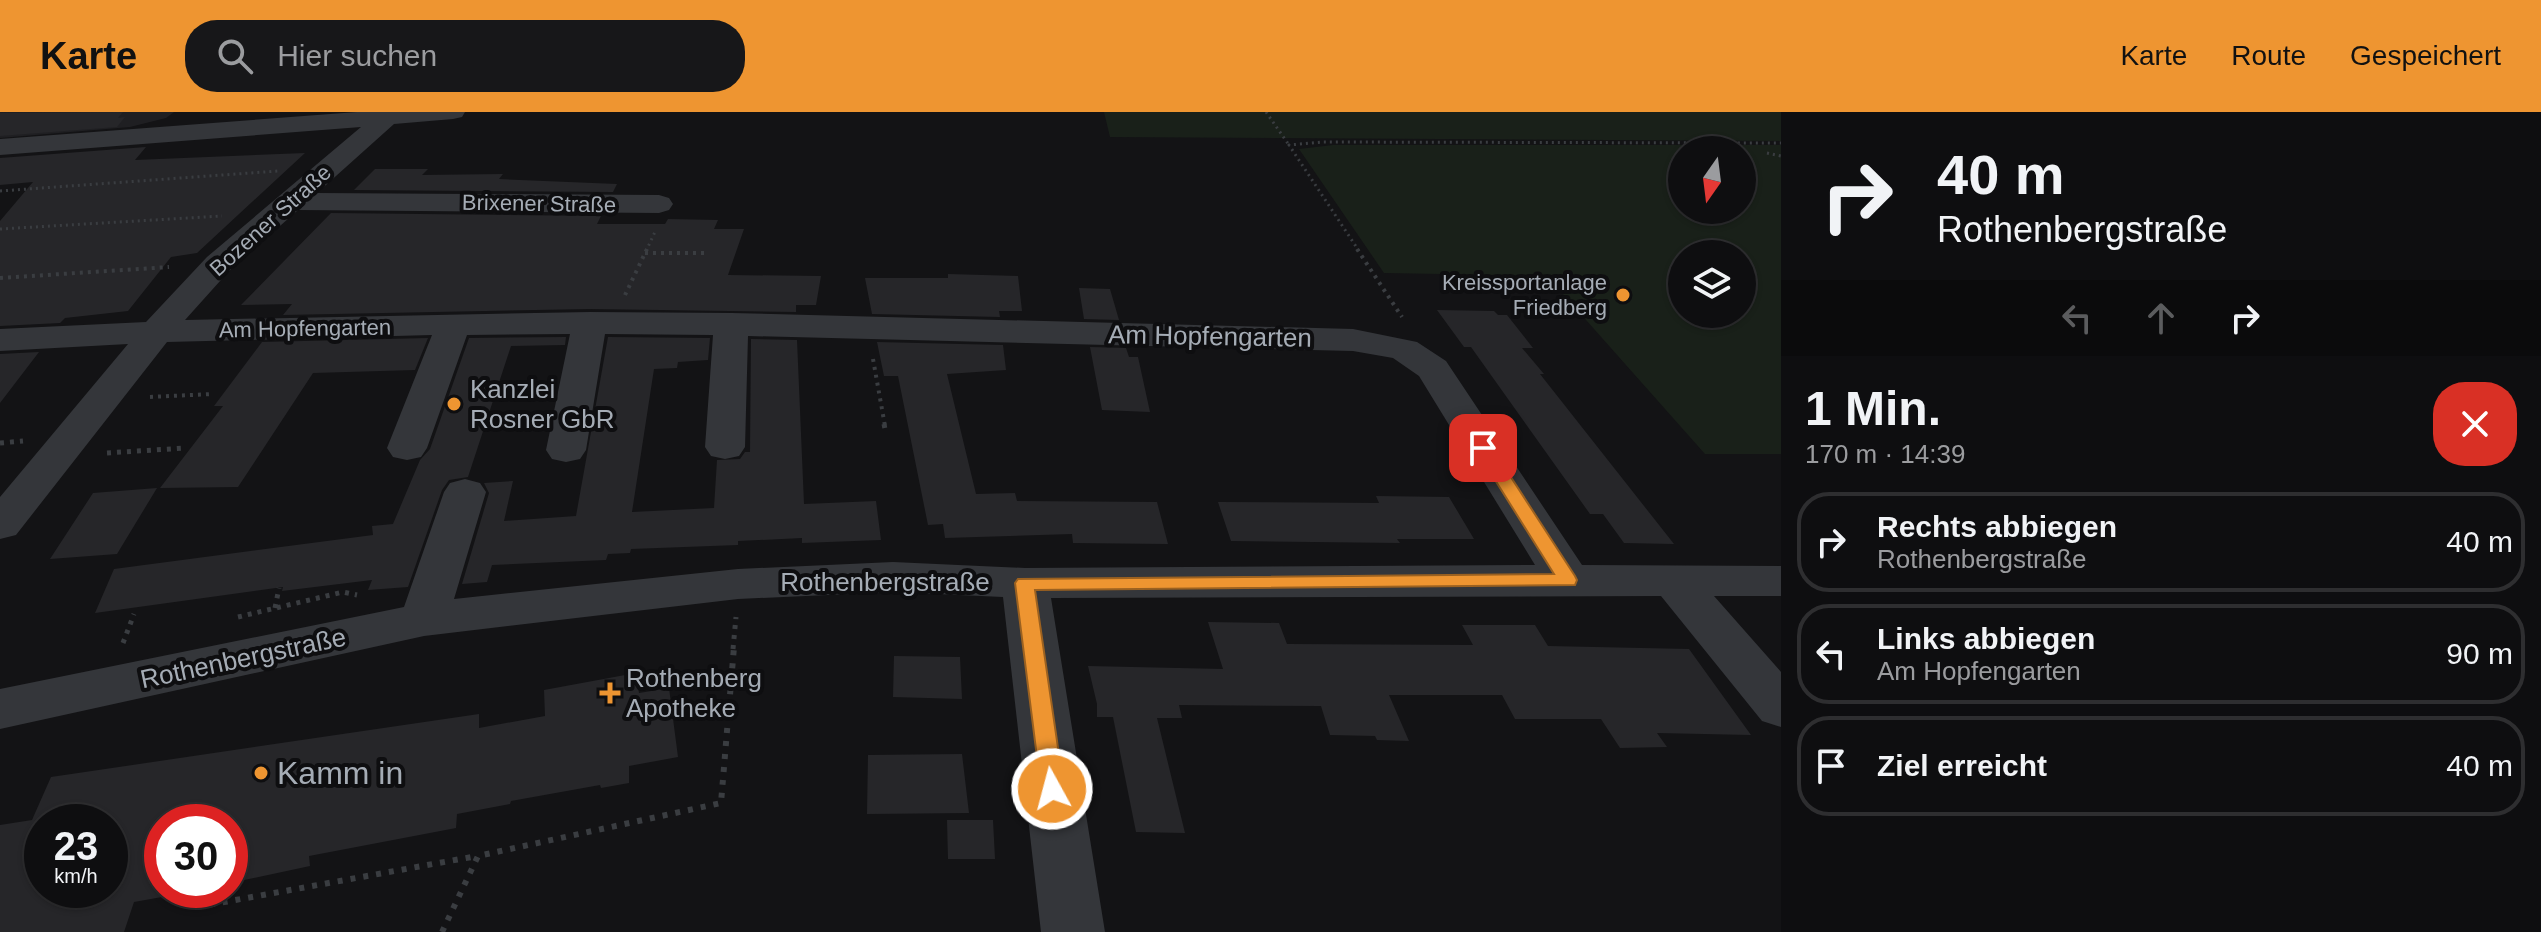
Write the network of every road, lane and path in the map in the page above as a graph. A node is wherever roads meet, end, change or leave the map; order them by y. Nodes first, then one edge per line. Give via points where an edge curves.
1 (200, 112) edge
2 (453, 112) edge
3 (1266, 112) edge
4 (387, 117) junction
5 (171, 133) junction
6 (1781, 143) edge
7 (1289, 145) junction
8 (0, 147) edge
9 (1767, 153) dead end
10 (1781, 156) edge
11 (327, 168) junction
12 (0, 191) edge
13 (659, 204) joint
14 (282, 207) junction
15 (0, 229) edge
16 (645, 253) junction
17 (704, 253) dead end
18 (218, 264) junction
19 (0, 278) edge
20 (602, 322) junction
21 (731, 323) junction
22 (453, 325) junction
23 (868, 326) junction
24 (158, 330) junction
25 (0, 340) edge
26 (1404, 350) junction
27 (213, 394) dead end
28 (102, 399) junction
29 (885, 429) dead end
30 (725, 447) dead end
31 (185, 448) dead end
32 (407, 448) dead end
33 (566, 450) dead end
34 (57, 456) junction
35 (465, 492) dead end
36 (0, 525) edge
37 (1568, 580) junction
38 (1674, 581) junction
39 (1781, 581) edge
40 (1025, 583) junction
41 (738, 584) junction
42 (279, 588) dead end
43 (275, 608) dead end
44 (134, 614) dead end
45 (424, 619) junction
46 (123, 643) dead end
47 (1781, 707) edge
48 (0, 709) edge
49 (478, 856) junction
50 (248, 898) edge
51 (442, 932) edge
52 (1073, 932) edge

1 - 5 street
2 - 4 street
3 - 7 path
4 - 5 street, Bozener Straße
4 - 11 street, Bozener Straße
5 - 8 street, Bozener Straße
6 - 7 path
7 - 26 path via 1413,334
9 - 10 path
11 - 12 path
11 - 14 street, Bozener Straße
13 - 14 street, Brixener Straße
13 - 16 path via 661,218
14 - 15 path
14 - 18 street, Bozener Straße
16 - 17 path
16 - 20 path
18 - 19 path
18 - 24 street, Bozener Straße
20 - 21 street, Am Hopfengarten
20 - 22 street, Am Hopfengarten
20 - 33 street
21 - 23 street, Am Hopfengarten
21 - 30 street
22 - 24 street, Am Hopfengarten
22 - 32 street
23 - 26 street, Am Hopfengarten via 1353,340
23 - 29 path
24 - 25 street, Am Hopfengarten
24 - 28 street, Bozener Straße
26 - 37 street, Am Hopfengarten via 1433,369
27 - 28 path
28 - 34 street, Bozener Straße
31 - 34 path
34 - 36 street, Bozener Straße
35 - 45 street
37 - 38 street, Rothenbergstraße
37 - 40 street, Rothenbergstraße
38 - 39 street, Rothenbergstraße
38 - 47 street
40 - 41 street, Rothenbergstraße via 893,577
40 - 52 street
41 - 45 street, Rothenbergstraße
41 - 49 path via 721,803
42 - 43 path
44 - 46 path
45 - 48 street, Rothenbergstraße
49 - 50 path
49 - 51 path

